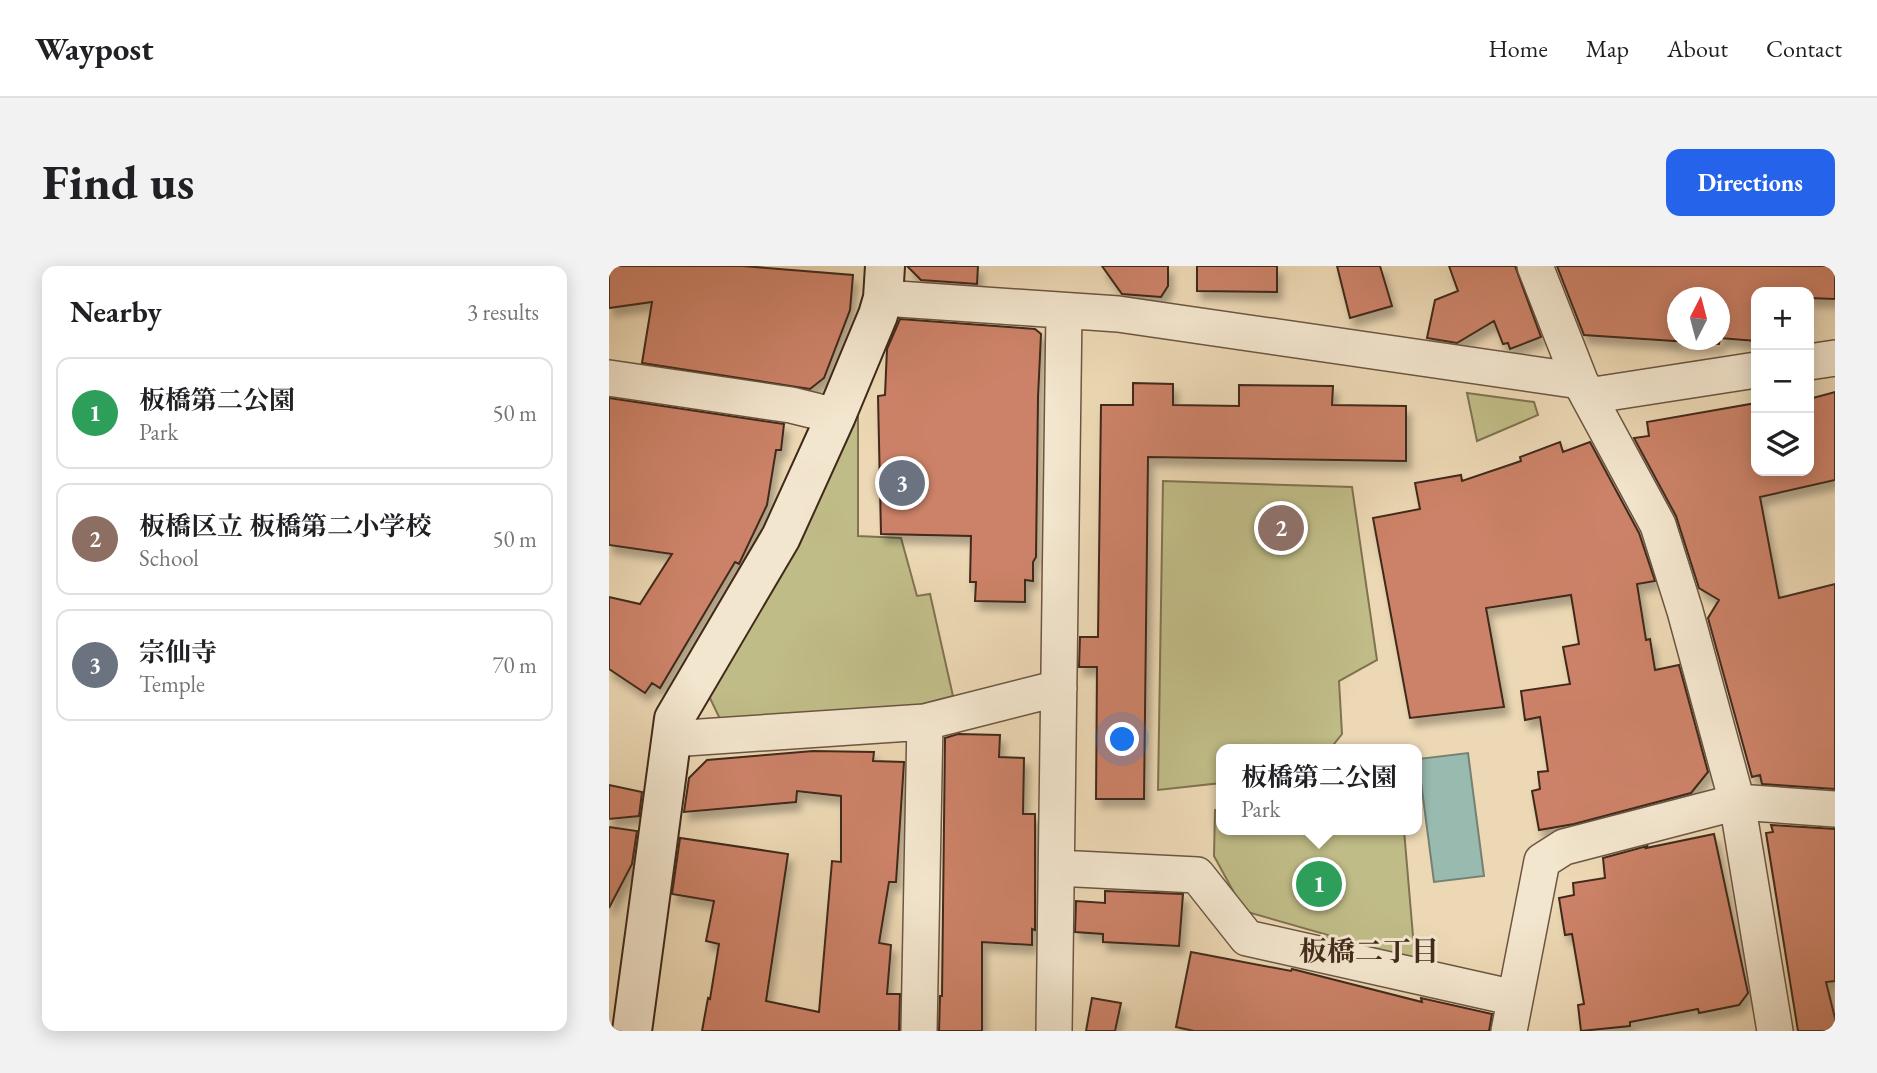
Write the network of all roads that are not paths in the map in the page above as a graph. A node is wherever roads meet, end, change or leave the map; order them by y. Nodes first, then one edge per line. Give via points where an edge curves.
1 (1535, 266) edge
2 (884, 282) edge
3 (1064, 311) junction
4 (1835, 358) edge
5 (1814, 361) edge
6 (1751, 371) edge
7 (609, 379) edge
8 (1584, 389) junction
9 (836, 416) junction
10 (1059, 688) junction
11 (925, 722) junction
12 (671, 740) junction
13 (1737, 802) junction
14 (1835, 809) edge
15 (1057, 868) junction
16 (1512, 1015) edge
17 (609, 1021) edge
18 (622, 1031) edge
19 (632, 1031) edge
20 (919, 1031) edge
21 (1054, 1031) edge
22 (1775, 1031) edge

1 - 8 street
2 - 3 street
2 - 9 street
3 - 8 street via 1118,314
3 - 10 street
4 - 5 street
6 - 8 street
7 - 9 street via 791,405
8 - 13 street via 1658,526
9 - 12 street via 781,537 674,719
10 - 11 street
10 - 15 street
11 - 12 street
11 - 20 street
12 - 19 street
13 - 14 street
13 - 16 street via 1564,847 1542,861
13 - 22 street
15 - 16 street via 1197,875 1247,938
15 - 21 street
17 - 18 street

